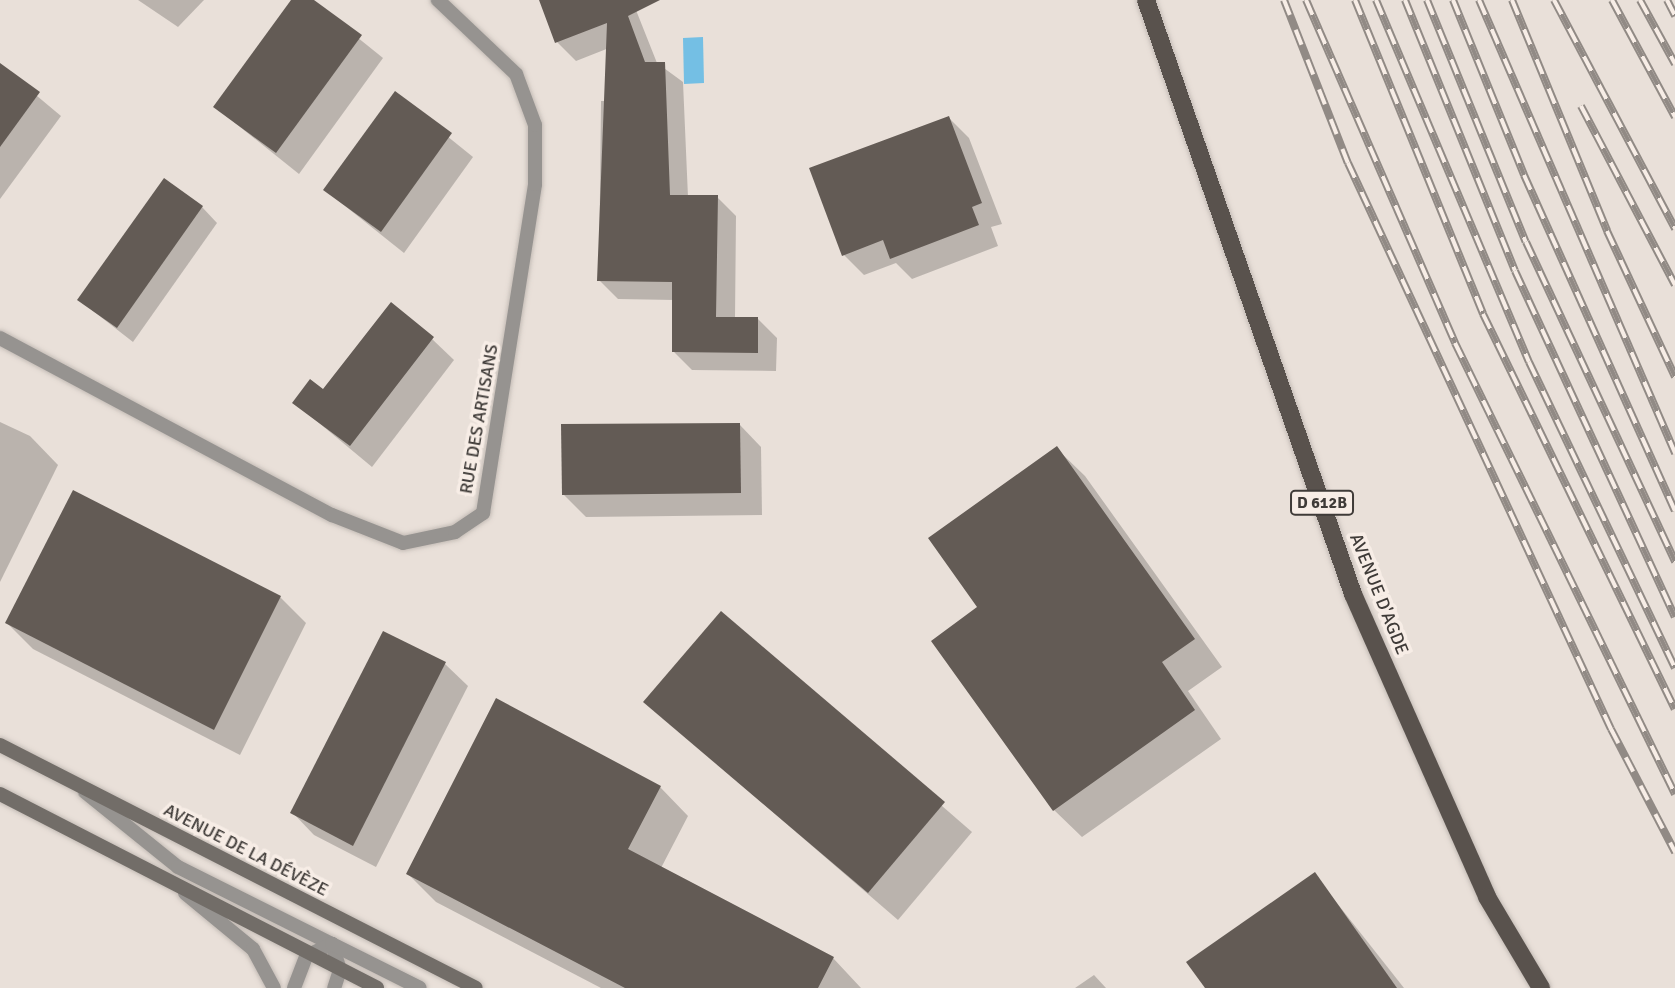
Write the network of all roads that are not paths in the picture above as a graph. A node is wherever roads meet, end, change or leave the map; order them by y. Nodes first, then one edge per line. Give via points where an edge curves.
1 (438, 0) edge
2 (1146, 0) edge
3 (0, 338) edge
4 (0, 745) edge
5 (73, 782) junction
6 (0, 794) edge
7 (181, 890) junction
8 (332, 944) junction
9 (306, 956) junction
10 (340, 970) junction
11 (274, 988) edge
12 (294, 988) edge
13 (334, 988) edge
14 (377, 988) edge
15 (420, 988) edge
16 (476, 988) edge
17 (1541, 988) edge

1 - 3 street, RUE DES ARTISANS via 516,74 535,125 535,184 483,513 455,532 403,543 331,515
2 - 17 main road, AVENUE D'AGDE / D 612B via 1353,594 1487,897
4 - 5 main road, AVENUE DE LA DÉVÈZE
5 - 8 street via 178,867
5 - 16 main road, AVENUE DE LA DÉVÈZE
6 - 7 main road
7 - 9 main road
7 - 11 street via 253,949
8 - 9 street
8 - 10 street
8 - 15 street
9 - 10 main road
9 - 12 street
10 - 13 street
10 - 14 main road

